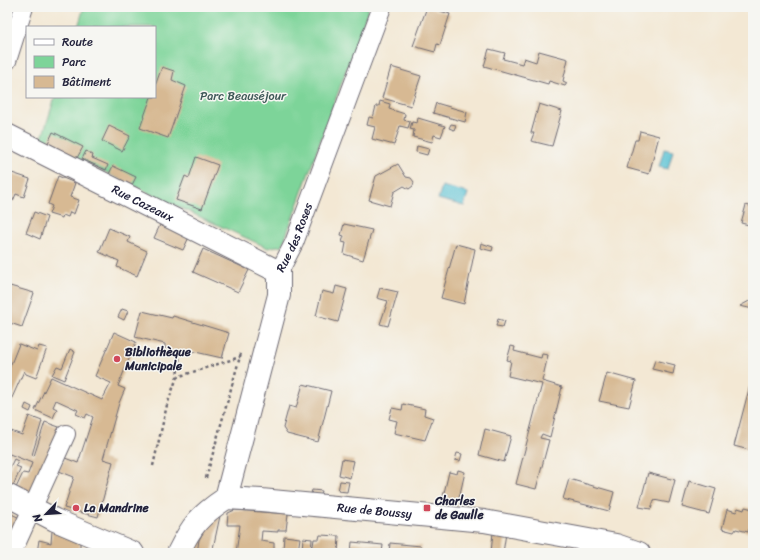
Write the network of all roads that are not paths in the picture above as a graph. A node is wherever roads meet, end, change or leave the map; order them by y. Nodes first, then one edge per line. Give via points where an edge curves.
1 (24, 7) edge
2 (382, 7) edge
3 (7, 61) edge
4 (7, 136) edge
5 (279, 272) junction
6 (66, 434) dead end
7 (7, 495) edge
8 (226, 498) junction
9 (33, 508) junction
10 (7, 545) edge
11 (133, 553) edge
12 (178, 553) edge
13 (639, 553) edge

1 - 3 street
2 - 5 street, Rue des Roses via 297,235
4 - 5 street, Rue Cazeaux
5 - 8 street, Rue des Roses via 279,295
6 - 9 street
7 - 9 street
8 - 12 street via 206,511 194,524
8 - 13 street, Rue de Boussy via 484,521 616,545
9 - 10 street via 16,544
9 - 11 street

